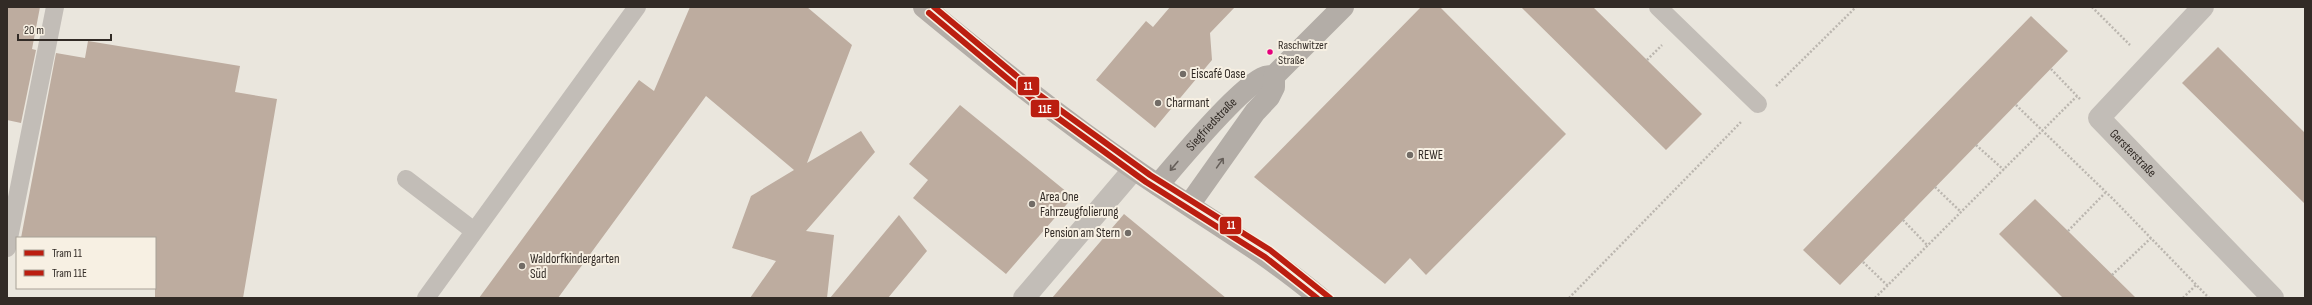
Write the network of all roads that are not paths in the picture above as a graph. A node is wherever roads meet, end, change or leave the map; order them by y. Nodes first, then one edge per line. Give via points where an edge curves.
1 (55, 7) edge
2 (637, 7) edge
3 (924, 7) edge
4 (1343, 7) edge
5 (1658, 7) edge
6 (2203, 7) edge
7 (1274, 76) junction
8 (1758, 104) road end
9 (1134, 170) junction
10 (406, 179) dead end
11 (1158, 185) junction
12 (1188, 205) junction
13 (474, 231) junction
14 (7, 248) edge
15 (426, 298) edge
16 (1024, 298) edge
17 (1320, 298) edge
18 (2273, 298) edge

1 - 14 lane
2 - 13 lane
3 - 9 main road via 1032,96
4 - 7 main road, Siegfriedstraße
5 - 8 lane
6 - 18 street, Gersterstraße via 2099,118
7 -> 11 main road, Siegfriedstraße via 1264,77 1247,89 1192,145
12 -> 7 main road, Siegfriedstraße via 1255,112 1269,97 1274,87
9 - 11 main road
9 - 16 street
10 - 13 lane
11 - 12 main road
12 - 17 main road via 1260,252
13 - 15 lane

